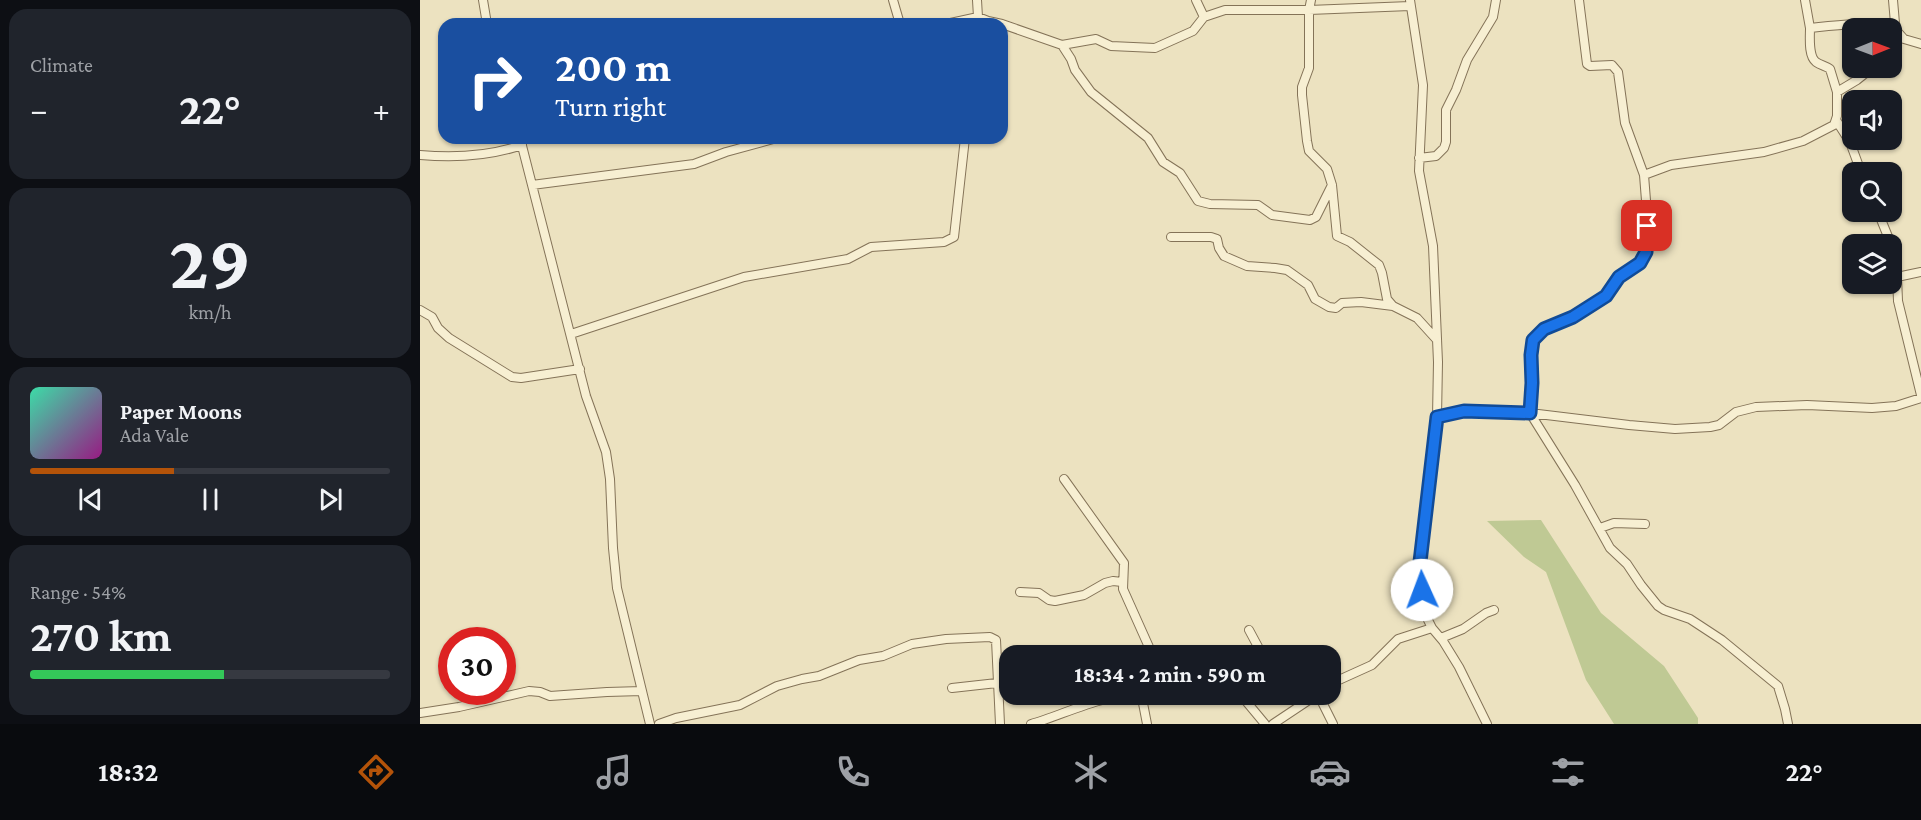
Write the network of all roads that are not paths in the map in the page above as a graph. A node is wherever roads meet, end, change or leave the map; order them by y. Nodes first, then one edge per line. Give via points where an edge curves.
1 (483, 0) edge
2 (892, 0) edge
3 (977, 0) edge
4 (1197, 0) edge
5 (1311, 0) edge
6 (1496, 0) edge
7 (1579, 0) edge
8 (1805, 0) edge
9 (1893, 0) edge
10 (1410, 3) edge
11 (1309, 10) junction
12 (1204, 17) junction
13 (486, 18) edge
14 (898, 18) edge
15 (977, 18) edge
16 (1893, 18) edge
17 (1842, 25) edge
18 (1008, 26) edge
19 (1810, 28) junction
20 (1902, 37) edge
21 (1921, 44) edge
22 (1062, 45) junction
23 (1860, 78) edge
24 (1838, 92) junction
25 (1836, 120) junction
26 (517, 144) edge
27 (522, 144) edge
28 (755, 144) edge
29 (964, 144) edge
30 (420, 155) edge
31 (1419, 158) junction
32 (1857, 162) edge
33 (1644, 175) junction
34 (532, 185) junction
35 (1332, 185) junction
36 (1172, 237) dead end
37 (1921, 272) edge
38 (1902, 276) edge
39 (1898, 294) edge
40 (1393, 306) junction
41 (420, 310) edge
42 (571, 334) junction
43 (1437, 340) junction
44 (580, 369) junction
45 (1921, 396) edge
46 (1530, 413) junction
47 (1437, 417) junction
48 (1064, 479) dead end
49 (1645, 524) dead end
50 (1600, 528) junction
51 (1122, 582) junction
52 (1020, 592) dead end
53 (1494, 610) dead end
54 (1432, 627) junction
55 (1249, 630) dead end
56 (1441, 638) junction
57 (1148, 645) edge
58 (1255, 645) edge
59 (1341, 679) edge
60 (997, 683) junction
61 (952, 688) dead end
62 (642, 691) junction
63 (1088, 705) edge
64 (1146, 705) edge
65 (1249, 705) edge
66 (1303, 705) edge
67 (1324, 705) edge
68 (420, 712) edge
69 (650, 724) edge
70 (659, 724) edge
71 (1000, 724) edge
72 (1030, 724) edge
73 (1147, 724) edge
74 (1265, 724) edge
75 (1273, 724) edge
76 (1333, 724) edge
77 (1487, 724) edge
78 (1788, 724) edge

1 - 13 street
2 - 14 street
3 - 15 street
4 - 12 street
5 - 11 street
6 - 31 street via 1493,17 1467,60 1445,112 1444,148 1436,156
7 - 33 street via 1587,64 1612,65 1617,69 1625,123
8 - 19 street
9 - 16 street
10 - 11 street
10 - 31 street via 1423,85
11 - 12 street via 1224,10
11 - 35 street via 1309,62 1302,87 1307,141 1309,151 1326,169
12 - 22 street via 1193,31 1155,48 1111,46 1096,39
17 - 19 street
18 - 22 street
19 - 24 street via 1812,58 1830,69
20 - 21 street
22 - 35 street via 1091,92 1148,138 1163,162 1180,173 1198,201 1260,205 1272,215 1310,220 1316,217
23 - 24 street
24 - 25 street
25 - 32 street
25 - 33 street via 1823,132 1776,149 1671,165
26 - 30 street via 501,151 470,155
27 - 34 street
28 - 34 street via 694,164
29 - 42 street via 954,237 944,242 871,247 849,259 744,277
31 - 43 street via 1421,190 1433,246
33 - 46 street via 1647,246 1643,259 1619,277 1606,296 1537,335 1531,346
34 - 42 street
35 - 40 street via 1338,237 1379,265 1385,297
36 - 40 street via 1215,238 1224,256 1247,266 1287,270 1308,285 1315,299 1329,307 1336,309 1342,303 1361,302
37 - 38 street
39 - 45 street
40 - 43 street via 1417,318
41 - 44 street via 448,338 512,377
42 - 44 street
43 - 47 street
44 - 62 street via 606,452 617,588
45 - 46 street via 1896,406 1872,408 1756,407 1736,412 1710,428 1675,429
46 - 47 street via 1464,411
46 - 50 street
47 - 54 street via 1420,562 1425,614
48 - 51 street via 1123,561
49 - 50 street via 1614,523
50 - 78 street via 1610,548 1658,606 1690,619 1722,640 1778,686
51 - 52 street via 1105,583 1084,595 1055,601 1039,593
51 - 57 street
53 - 56 street
54 - 56 street
54 - 59 street via 1398,639 1372,665
55 - 58 street
56 - 77 street
60 - 61 street
60 - 70 street via 996,640 946,639 912,644 777,686 740,705
60 - 71 street
62 - 68 street via 550,696 529,692
62 - 69 street
63 - 72 street
64 - 73 street
65 - 74 street
66 - 75 street
67 - 76 street

